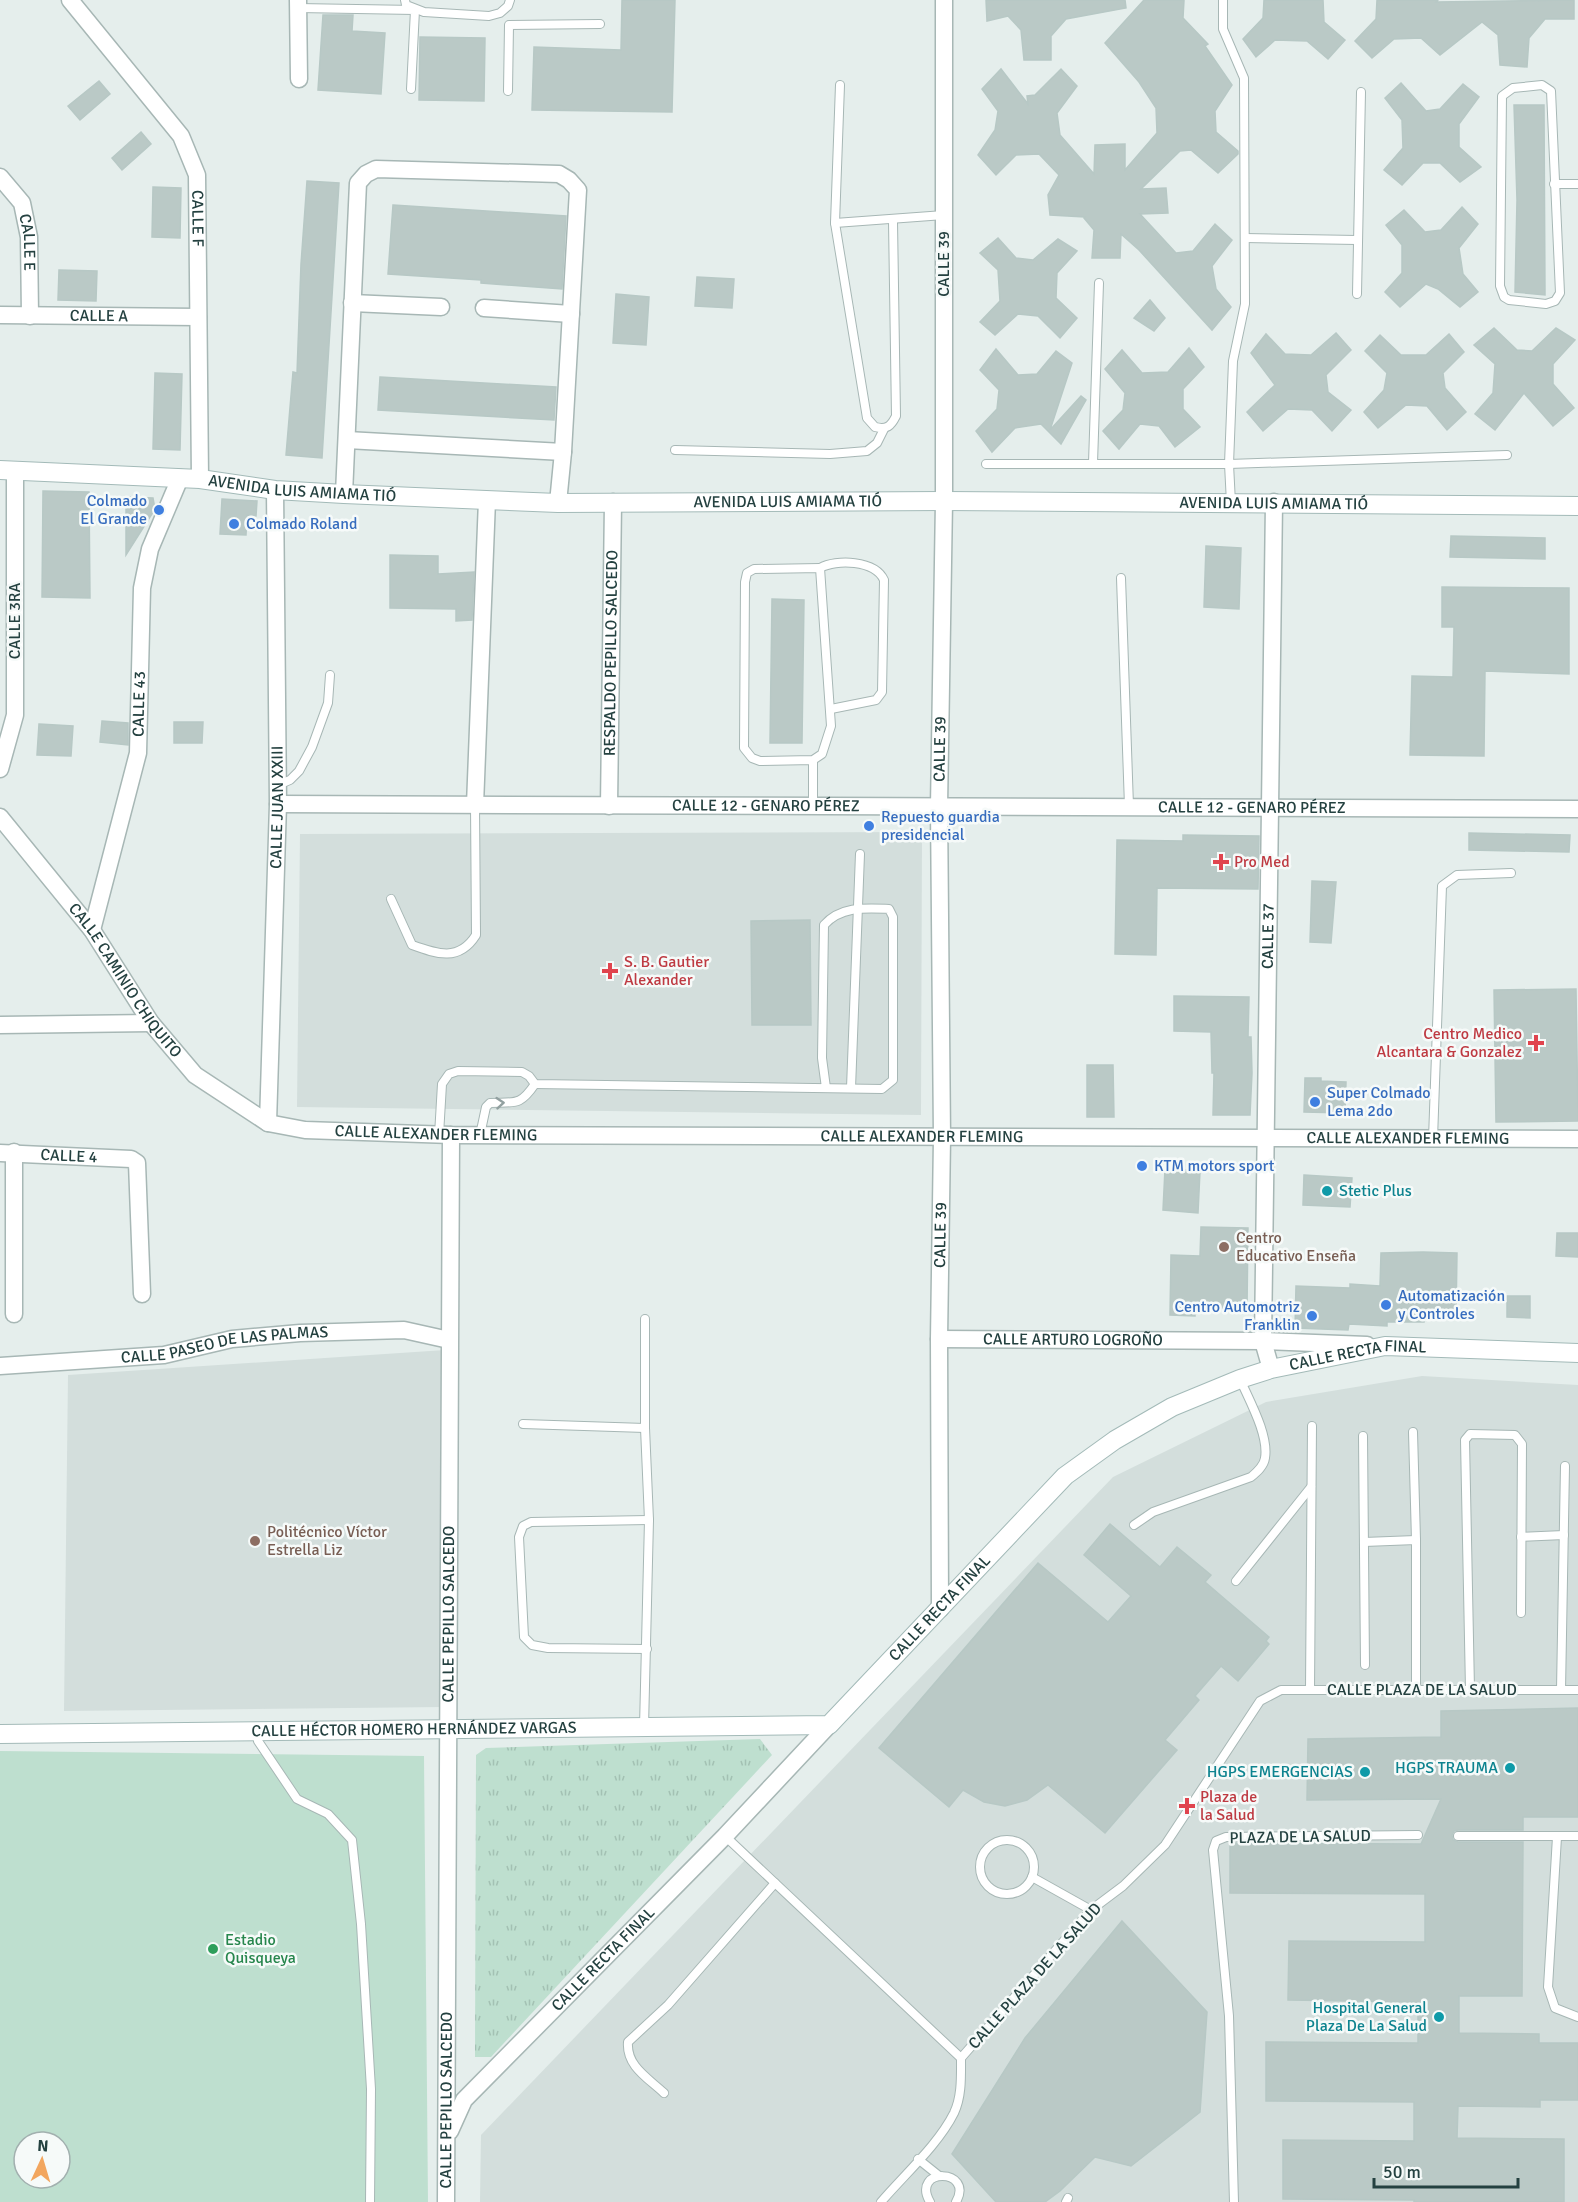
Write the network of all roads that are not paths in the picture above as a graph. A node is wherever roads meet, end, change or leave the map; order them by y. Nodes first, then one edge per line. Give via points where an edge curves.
1 (70, 0) edge
2 (405, 0) edge
3 (944, 0) edge
4 (1223, 0) edge
5 (509, 3) edge
6 (298, 4) edge
7 (415, 10) junction
8 (600, 24) dead end
9 (509, 25) junction
10 (299, 79) dead end
11 (840, 85) dead end
12 (411, 89) dead end
13 (508, 91) dead end
14 (1361, 92) dead end
15 (0, 177) edge
16 (1554, 184) junction
17 (1578, 184) edge
18 (944, 215) junction
19 (893, 220) junction
20 (835, 223) junction
21 (1245, 238) junction
22 (1357, 240) junction
23 (1099, 284) dead end
24 (1357, 294) dead end
25 (352, 303) junction
26 (441, 308) dead end
27 (484, 308) dead end
28 (571, 314) junction
29 (0, 315) edge
30 (30, 316) junction
31 (198, 317) junction
32 (884, 429) junction
33 (347, 440) junction
34 (675, 450) dead end
35 (563, 452) junction
36 (1507, 455) dead end
37 (1093, 463) junction
38 (986, 464) dead end
39 (1229, 464) junction
40 (7, 471) edge
41 (180, 478) junction
42 (200, 479) junction
43 (275, 490) junction
44 (344, 495) junction
45 (488, 500) junction
46 (944, 501) junction
47 (613, 502) junction
48 (1274, 502) junction
49 (558, 503) junction
50 (1231, 503) junction
51 (1578, 506) edge
52 (820, 568) junction
53 (1121, 578) dead end
54 (330, 675) dead end
55 (831, 709) junction
56 (813, 760) junction
57 (0, 769) edge
58 (278, 786) junction
59 (278, 804) junction
60 (475, 805) junction
61 (609, 806) junction
62 (813, 806) junction
63 (1129, 806) junction
64 (939, 807) junction
65 (1578, 808) edge
66 (1270, 809) junction
67 (0, 818) edge
68 (861, 854) dead end
69 (1511, 873) dead end
70 (392, 899) dead end
71 (858, 908) junction
72 (92, 930) junction
73 (151, 1023) junction
74 (0, 1025) edge
75 (535, 1084) junction
76 (826, 1088) junction
77 (851, 1088) junction
78 (268, 1123) junction
79 (445, 1135) junction
80 (480, 1136) junction
81 (942, 1138) junction
82 (1266, 1138) junction
83 (1433, 1138) junction
84 (1578, 1139) edge
85 (7, 1153) edge
86 (142, 1294) dead end
87 (14, 1314) dead end
88 (645, 1319) dead end
89 (939, 1339) junction
90 (450, 1340) junction
91 (1263, 1341) junction
92 (1385, 1346) junction
93 (1578, 1353) edge
94 (0, 1366) edge
95 (1271, 1369) junction
96 (1240, 1378) junction
97 (523, 1424) dead end
98 (1312, 1426) dead end
99 (645, 1428) junction
100 (1413, 1432) dead end
101 (1363, 1436) dead end
102 (1565, 1466) dead end
103 (1311, 1487) junction
104 (649, 1520) junction
105 (1134, 1525) dead end
106 (1564, 1535) junction
107 (1521, 1537) junction
108 (1416, 1540) junction
109 (1364, 1542) junction
110 (1236, 1581) dead end
111 (940, 1609) junction
112 (1521, 1613) dead end
113 (647, 1649) junction
114 (1365, 1665) dead end
115 (1470, 1689) junction
116 (1310, 1690) junction
117 (1416, 1690) junction
118 (1561, 1690) junction
119 (1578, 1690) edge
120 (829, 1725) junction
121 (644, 1727) junction
122 (447, 1728) junction
123 (256, 1731) junction
124 (0, 1734) edge
125 (1418, 1835) dead end
126 (725, 1836) junction
127 (1458, 1836) dead end
128 (1557, 1836) junction
129 (1578, 1836) edge
130 (1032, 1877) junction
131 (776, 1883) junction
132 (1091, 1910) junction
133 (1578, 2017) edge
134 (961, 2058) junction
135 (664, 2093) dead end
136 (447, 2137) junction
137 (918, 2159) junction
138 (938, 2175) junction
139 (370, 2202) edge
140 (446, 2202) edge
141 (881, 2202) edge
142 (930, 2202) edge
143 (956, 2202) edge
144 (1234, 2202) edge

1 - 31 street, CALLE F via 181,136 198,175
2 - 7 lane
3 - 18 street, CALLE 39
4 - 21 lane via 1223,29 1244,78
5 - 7 lane via 501,13 489,16
5 - 9 lane
6 - 7 lane
6 - 10 street
7 - 12 lane
8 - 9 lane
9 - 13 lane
11 - 20 lane
14 - 22 lane
15 - 30 street, CALLE E via 22,203 29,237
16 - 16 lane via 1551,91 1542,85 1513,88 1502,96 1500,286 1509,300 1546,304 1555,301 1560,293
16 - 17 lane
18 - 19 lane
18 - 46 street, CALLE 39
19 - 20 lane
19 - 32 lane via 896,416
20 - 32 lane via 867,418 875,427
21 - 22 lane
21 - 39 lane via 1245,304 1233,361
22 - 24 lane
23 - 37 lane
25 - 26 street
25 - 28 street via 358,183 366,174 376,169 559,174 578,190
25 - 33 street
27 - 28 street
28 - 35 street
29 - 30 street, CALLE A
30 - 31 street, CALLE A
31 - 42 street, CALLE F
32 - 34 lane via 867,452
33 - 35 street
33 - 44 street
35 - 49 street
36 - 39 lane
37 - 38 lane
37 - 39 lane
39 - 50 lane
40 - 41 street, AVENIDA LUIS AMIAMA TIÓ
40 - 57 street, CALLE 3RA via 15,715
41 - 42 street, AVENIDA LUIS AMIAMA TIÓ
41 - 72 street, CALLE 43 via 150,549 142,588 138,753
42 - 43 street, AVENIDA LUIS AMIAMA TIÓ
43 - 44 street, AVENIDA LUIS AMIAMA TIÓ
43 - 58 street, CALLE JUAN XXIII
44 - 45 street, AVENIDA LUIS AMIAMA TIÓ
45 - 49 street, AVENIDA LUIS AMIAMA TIÓ
45 - 60 street
46 - 47 street, AVENIDA LUIS AMIAMA TIÓ
46 - 50 street, AVENIDA LUIS AMIAMA TIÓ
46 - 64 street, CALLE 39
47 - 49 street, AVENIDA LUIS AMIAMA TIÓ
47 - 61 street, RESPALDO PEPILLO SALCEDO
48 - 50 street, AVENIDA LUIS AMIAMA TIÓ
48 - 51 street, AVENIDA LUIS AMIAMA TIÓ
48 - 66 street, CALLE 37
52 - 55 lane
52 - 55 lane via 836,562 867,566 884,580 880,697
52 - 56 lane via 754,568 747,573 745,582 744,748 760,761
53 - 63 lane
54 - 58 lane via 328,704 312,747 300,771
55 - 56 lane via 827,743 822,754
56 - 62 lane
58 - 59 street, CALLE JUAN XXIII
59 - 60 street, CALLE 12 - GENARO PÉREZ
59 - 78 street, CALLE JUAN XXIII
60 - 61 street, CALLE 12 - GENARO PÉREZ
60 - 70 lane via 476,935 469,947 436,954 412,945
61 - 62 street, CALLE 12 - GENARO PÉREZ
62 - 64 street, CALLE 12 - GENARO PÉREZ
63 - 64 street, CALLE 12 - GENARO PÉREZ
63 - 66 street, CALLE 12 - GENARO PÉREZ
64 - 81 street, CALLE 39
65 - 66 street, CALLE 12 - GENARO PÉREZ
66 - 82 street, CALLE 37
67 - 72 street, CALLE CAMINIO CHIQUITO
68 - 71 lane
69 - 83 lane via 1457,875 1442,886
71 - 76 lane via 837,913 824,925 822,1058
71 - 77 lane
71 - 77 lane via 889,909 893,917 893,1080 882,1089
72 - 73 street, CALLE CAMINIO CHIQUITO
73 - 74 street
73 - 78 street, CALLE CAMINIO CHIQUITO via 195,1075
75 - 76 lane
75 - 79 lane via 522,1072 448,1074 442,1084
80 -> 75 lane via 490,1103 525,1099
76 - 77 lane
78 - 79 street, CALLE ALEXANDER FLEMING via 305,1130
79 - 80 street, CALLE ALEXANDER FLEMING
79 - 90 street, CALLE PEPILLO SALCEDO
80 - 81 street, CALLE ALEXANDER FLEMING
81 - 82 street, CALLE ALEXANDER FLEMING
81 - 89 street, CALLE 39
82 - 83 street, CALLE ALEXANDER FLEMING
82 - 91 street, CALLE 37
83 - 84 street, CALLE ALEXANDER FLEMING
85 - 86 street, CALLE 4 via 131,1159 137,1163
85 - 87 street
88 - 99 lane
89 - 91 street, CALLE ARTURO LOGROÑO
89 - 111 street, CALLE 39
90 - 94 street, CALLE PASEO DE LAS PALMAS via 404,1330 300,1333 232,1339 164,1355
90 - 122 street, CALLE PEPILLO SALCEDO
91 - 92 street, CALLE ARTURO LOGROÑO
91 - 95 street, CALLE 37
92 - 93 street, CALLE RECTA FINAL
92 - 95 street, CALLE RECTA FINAL
95 - 96 street, CALLE RECTA FINAL
96 - 105 lane via 1264,1443 1265,1459 1260,1469 1251,1478 1153,1512
96 - 111 street, CALLE RECTA FINAL via 1172,1407 1115,1440 1065,1476
97 - 99 lane
98 - 103 lane
99 - 104 lane
100 - 108 lane
101 - 109 lane
102 - 106 lane
103 - 110 lane
103 - 116 lane
104 - 113 lane
104 - 113 lane via 531,1522 523,1526 519,1537 524,1637 532,1645
106 - 107 lane
106 - 118 lane
107 - 112 lane
107 - 115 lane via 1522,1444 1515,1435 1470,1434 1465,1440
108 - 109 lane
108 - 117 lane
109 - 114 lane
111 - 120 street, CALLE RECTA FINAL
113 - 121 lane
115 - 117 lane, CALLE PLAZA DE LA SALUD
115 - 118 lane, CALLE PLAZA DE LA SALUD
116 - 117 lane, CALLE PLAZA DE LA SALUD
116 - 132 lane, CALLE PLAZA DE LA SALUD via 1281,1690 1260,1701 1165,1845 1123,1886
118 - 119 lane, CALLE PLAZA DE LA SALUD
120 - 121 street, CALLE HÉCTOR HOMERO HERNÁNDEZ VARGAS
120 - 126 street, CALLE RECTA FINAL
121 - 122 street, CALLE HÉCTOR HOMERO HERNÁNDEZ VARGAS
122 - 123 street, CALLE HÉCTOR HOMERO HERNÁNDEZ VARGAS
122 - 136 street, CALLE PEPILLO SALCEDO
123 - 124 street, CALLE HÉCTOR HOMERO HERNÁNDEZ VARGAS
123 - 139 lane via 258,1741 297,1799 328,1814 352,1840 370,2089
125 - 144 lane, PLAZA DE LA SALUD via 1226,1837 1215,1841 1230,2016
126 - 131 lane
126 - 136 street, CALLE RECTA FINAL via 464,2100
127 - 128 lane
128 - 129 lane
128 - 133 lane via 1548,1987 1555,2008
130 - 130 lane via 1035,1869 1031,1853 1018,1842 1010,1839 993,1843 982,1856 984,1880 997,1891 1021,1890
130 - 132 lane
131 - 134 lane
131 - 135 lane via 668,2005 628,2042 627,2054 632,2063
132 - 134 lane, CALLE PLAZA DE LA SALUD
134 - 137 lane, CALLE PLAZA DE LA SALUD via 961,2086 955,2112
136 - 140 street, CALLE PEPILLO SALCEDO
137 - 138 lane
137 - 141 lane, CALLE PLAZA DE LA SALUD
138 - 142 lane via 926,2187
138 - 143 lane via 955,2180 959,2188

